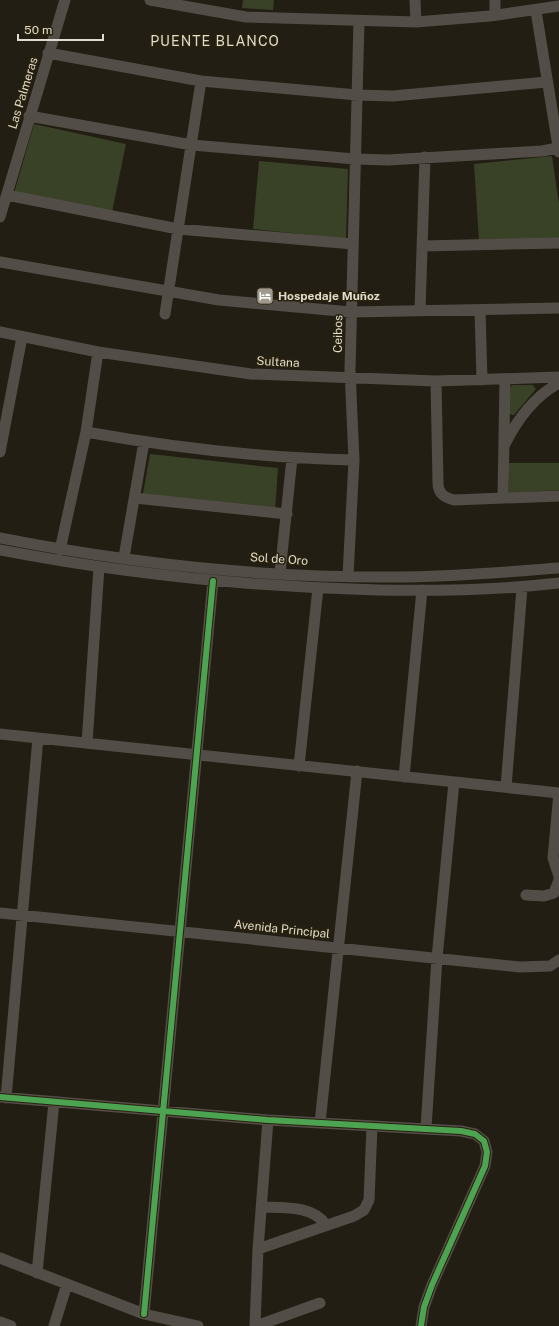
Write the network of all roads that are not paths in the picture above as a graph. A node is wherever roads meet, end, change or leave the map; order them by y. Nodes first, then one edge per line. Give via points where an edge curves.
1 (65, 0) edge
2 (150, 0) edge
3 (415, 0) edge
4 (495, 0) edge
5 (559, 6) edge
6 (536, 11) junction
7 (495, 16) junction
8 (359, 21) junction
9 (416, 22) junction
10 (48, 53) junction
11 (201, 81) junction
12 (546, 82) junction
13 (357, 95) junction
14 (29, 116) junction
15 (192, 145) junction
16 (559, 150) edge
17 (425, 157) junction
18 (355, 159) junction
19 (7, 195) junction
20 (0, 217) edge
21 (178, 229) junction
22 (559, 243) edge
23 (353, 244) junction
24 (422, 246) junction
25 (0, 262) edge
26 (170, 292) junction
27 (559, 308) edge
28 (480, 310) junction
29 (420, 311) junction
30 (351, 312) junction
31 (165, 314) dead end
32 (0, 332) edge
33 (22, 337) junction
34 (98, 352) junction
35 (559, 377) edge
36 (351, 378) junction
37 (505, 379) junction
38 (482, 380) junction
39 (436, 381) junction
40 (559, 383) edge
41 (86, 432) junction
42 (144, 442) junction
43 (503, 448) junction
44 (0, 452) edge
45 (292, 458) junction
46 (354, 460) junction
47 (559, 496) edge
48 (135, 498) junction
49 (503, 498) junction
50 (287, 514) junction
51 (0, 538) edge
52 (0, 550) edge
53 (60, 550) junction
54 (0, 554) edge
55 (124, 558) junction
56 (99, 567) junction
57 (559, 568) edge
58 (280, 573) junction
59 (348, 576) junction
60 (213, 581) junction
61 (559, 583) edge
62 (318, 588) junction
63 (522, 588) junction
64 (422, 590) junction
65 (0, 734) edge
66 (38, 738) junction
67 (87, 743) junction
68 (197, 755) junction
69 (299, 766) junction
70 (357, 772) junction
71 (404, 776) junction
72 (454, 782) junction
73 (506, 787) junction
74 (559, 793) edge
75 (559, 876) edge
76 (559, 880) edge
77 (526, 895) dead end
78 (0, 913) edge
79 (22, 914) junction
80 (180, 931) junction
81 (339, 948) junction
82 (437, 958) junction
83 (559, 960) edge
84 (3, 1097) edge
85 (54, 1102) junction
86 (163, 1112) junction
87 (268, 1120) junction
88 (320, 1124) junction
89 (372, 1126) junction
90 (426, 1128) junction
91 (262, 1207) junction
92 (326, 1225) junction
93 (258, 1249) junction
94 (0, 1258) edge
95 (37, 1273) junction
96 (67, 1284) junction
97 (320, 1303) dead end
98 (144, 1314) junction
99 (0, 1322) edge
100 (11, 1326) edge
101 (54, 1326) edge
102 (198, 1326) edge
103 (256, 1326) edge
104 (421, 1326) edge

1 - 10 street, Las Palmeras
2 - 8 street via 246,17
3 - 9 street
4 - 7 street
5 - 6 street
6 - 7 street
6 - 12 street
7 - 9 street
8 - 9 street
8 - 13 street, Ceibos
10 - 11 street
10 - 14 street, Las Palmeras
11 - 13 street
11 - 15 street
12 - 13 street via 393,96
12 - 16 street
13 - 18 street, Ceibos
14 - 15 street
14 - 19 street, Las Palmeras
15 - 18 street
15 - 21 street
16 - 17 street
17 - 18 street
17 - 24 street
18 - 23 street, Ceibos
19 - 20 street, Las Palmeras
19 - 21 street
21 - 23 street
21 - 26 street
22 - 24 street
23 - 30 street, Ceibos
24 - 29 street
25 - 26 street
26 - 30 street via 218,300
26 - 31 street
27 - 28 street
28 - 29 street
28 - 38 street
29 - 30 street
30 - 36 street, Ceibos
32 - 33 street, Sultana
33 - 34 street, Sultana
33 - 44 street
34 - 36 street, Sultana via 251,374
34 - 41 street
35 - 37 street, Sultana
36 - 39 street, Sultana
36 - 46 street, Ceibos
37 - 38 street, Sultana
37 - 43 street
38 - 39 street, Sultana
39 - 49 street via 438,482 441,494 454,500
40 - 43 street via 521,417
41 - 42 street
41 - 53 street
42 - 45 street
42 - 48 street
43 - 49 street
45 - 46 street
45 - 50 street
46 - 59 street, Ceibos
47 - 49 street
48 - 50 street
48 - 55 street
50 - 58 street
51 - 53 street, Sol de Oro
52 - 54 street
52 - 56 street
53 - 55 street, Sol de Oro
55 - 58 street, Sol de Oro
56 - 60 street
56 - 67 street
57 - 59 street, Sol de Oro via 424,576
58 - 59 street, Sol de Oro
60 - 62 street
60 - 68 street
61 - 63 street
62 - 64 street
62 - 69 street
63 - 64 street
63 - 73 street
64 - 71 street
65 - 66 street
66 - 67 street
66 - 79 street
67 - 68 street
68 - 69 street
68 - 80 street
69 - 70 street
70 - 71 street
70 - 81 street
71 - 72 street
72 - 73 street
72 - 82 street
73 - 74 street
74 - 75 street via 553,858
76 - 77 street via 554,893 544,896
78 - 79 street, Avenida Principal
79 - 80 street, Avenida Principal
79 - 84 street
80 - 81 street, Avenida Principal
80 - 86 street
81 - 82 street, Avenida Principal
81 - 88 street
82 - 83 street, Avenida Principal via 520,967 550,966
82 - 90 street
84 - 85 street
85 - 86 street
85 - 95 street
86 - 87 street
86 - 98 street
87 - 88 street
87 - 91 street
88 - 89 street
89 - 90 street
89 - 92 street via 369,1200 364,1210 354,1216
90 - 104 street via 475,1134 484,1141 487,1152 485,1166 432,1285 424,1307
91 - 92 street via 310,1212 317,1215
91 - 93 street
92 - 93 street
93 - 103 street
94 - 95 street
95 - 96 street
96 - 98 street
96 - 101 street
97 - 103 street
98 - 102 street
99 - 100 street

